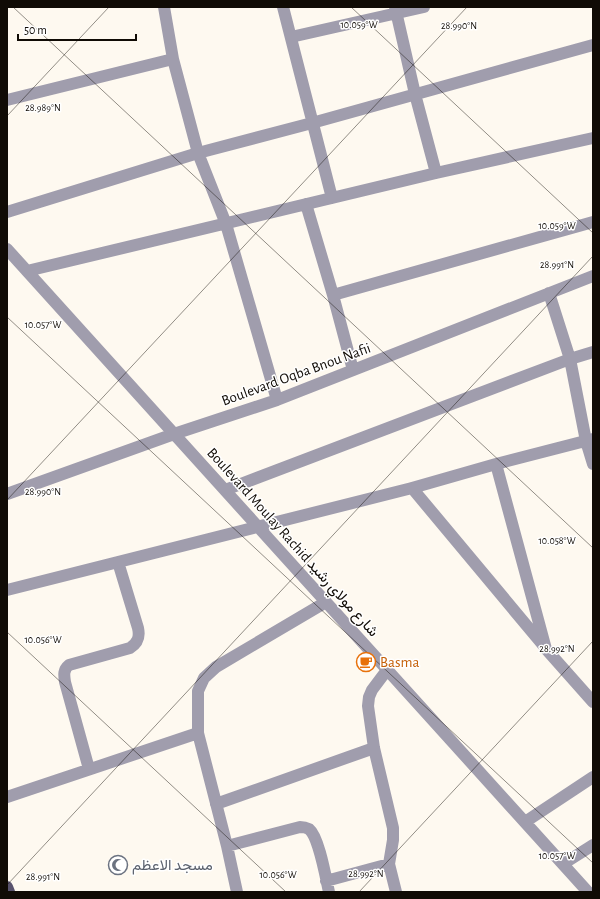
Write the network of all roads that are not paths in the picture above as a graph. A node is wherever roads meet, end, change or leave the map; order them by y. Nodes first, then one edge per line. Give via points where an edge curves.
1 (164, 7) edge
2 (283, 7) edge
3 (424, 7) edge
4 (396, 10) edge
5 (291, 37) junction
6 (593, 45) edge
7 (173, 59) junction
8 (415, 94) junction
9 (7, 100) edge
10 (312, 123) junction
11 (593, 138) edge
12 (198, 153) junction
13 (436, 173) junction
14 (332, 198) junction
15 (306, 204) junction
16 (7, 212) edge
17 (593, 222) edge
18 (226, 224) junction
19 (7, 249) edge
20 (27, 271) junction
21 (593, 276) edge
22 (549, 293) junction
23 (333, 295) junction
24 (593, 352) edge
25 (570, 359) junction
26 (353, 370) junction
27 (277, 400) junction
28 (174, 434) junction
29 (590, 440) edge
30 (496, 464) junction
31 (593, 464) edge
32 (412, 488) junction
33 (225, 490) junction
34 (7, 494) edge
35 (259, 527) junction
36 (118, 562) junction
37 (7, 590) edge
38 (326, 602) junction
39 (546, 649) junction
40 (387, 670) junction
41 (593, 702) edge
42 (198, 733) junction
43 (374, 748) junction
44 (89, 770) junction
45 (593, 777) edge
46 (7, 797) edge
47 (216, 804) junction
48 (525, 822) junction
49 (593, 845) edge
50 (227, 846) junction
51 (390, 864) junction
52 (563, 864) junction
53 (7, 887) edge
54 (328, 887) edge
55 (8, 892) edge
56 (237, 892) edge
57 (396, 892) edge
58 (588, 892) edge

1 - 7 street
2 - 5 street
3 - 4 street
4 - 5 street
4 - 8 street
5 - 10 street
6 - 8 street
7 - 9 street
7 - 12 street
8 - 10 street
8 - 13 street
10 - 12 street
10 - 14 street
11 - 13 street
12 - 16 street
12 - 18 street
13 - 14 street
14 - 15 street
15 - 18 street
15 - 23 street
17 - 23 street
18 - 20 street
18 - 27 street
19 - 20 street, Boulevard Moulay Rachid شارع مولاي رشيد
20 - 28 street, Boulevard Moulay Rachid شارع مولاي رشيد
21 - 22 street, Boulevard Oqba Bnou Nafii
22 - 25 street
22 - 26 street, Boulevard Oqba Bnou Nafii
23 - 26 street
24 - 25 street
25 - 29 street
25 - 33 street
26 - 27 street, Boulevard Oqba Bnou Nafii
27 - 28 street, Boulevard Oqba Bnou Nafii
28 - 33 street, Boulevard Moulay Rachid شارع مولاي رشيد
28 - 34 street, Boulevard Oqba Bnou Nafii
29 - 30 street
29 - 31 street
30 - 32 street
30 - 39 street
32 - 35 street
32 - 39 street
33 - 35 street, Boulevard Moulay Rachid شارع مولاي رشيد
35 - 36 street
35 - 38 street, Boulevard Moulay Rachid شارع مولاي رشيد
36 - 37 street
36 - 44 street via 138,628 138,641 130,648 69,665 64,670
38 - 40 street, Boulevard Moulay Rachid شارع مولاي رشيد
38 - 42 street via 216,667 204,678 198,691
39 - 41 street
40 - 43 street via 369,697
40 - 48 street, Boulevard Moulay Rachid شارع مولاي رشيد
42 - 44 street
42 - 47 street
43 - 47 street
43 - 51 street via 393,828
44 - 46 street
45 - 48 street
47 - 50 street
48 - 52 street, Boulevard Moulay Rachid شارع مولاي رشيد
49 - 52 street
50 - 54 street via 300,827 309,829 317,844
50 - 56 street
51 - 54 street
51 - 57 street
52 - 58 street, Boulevard Moulay Rachid شارع مولاي رشيد
53 - 55 main road

